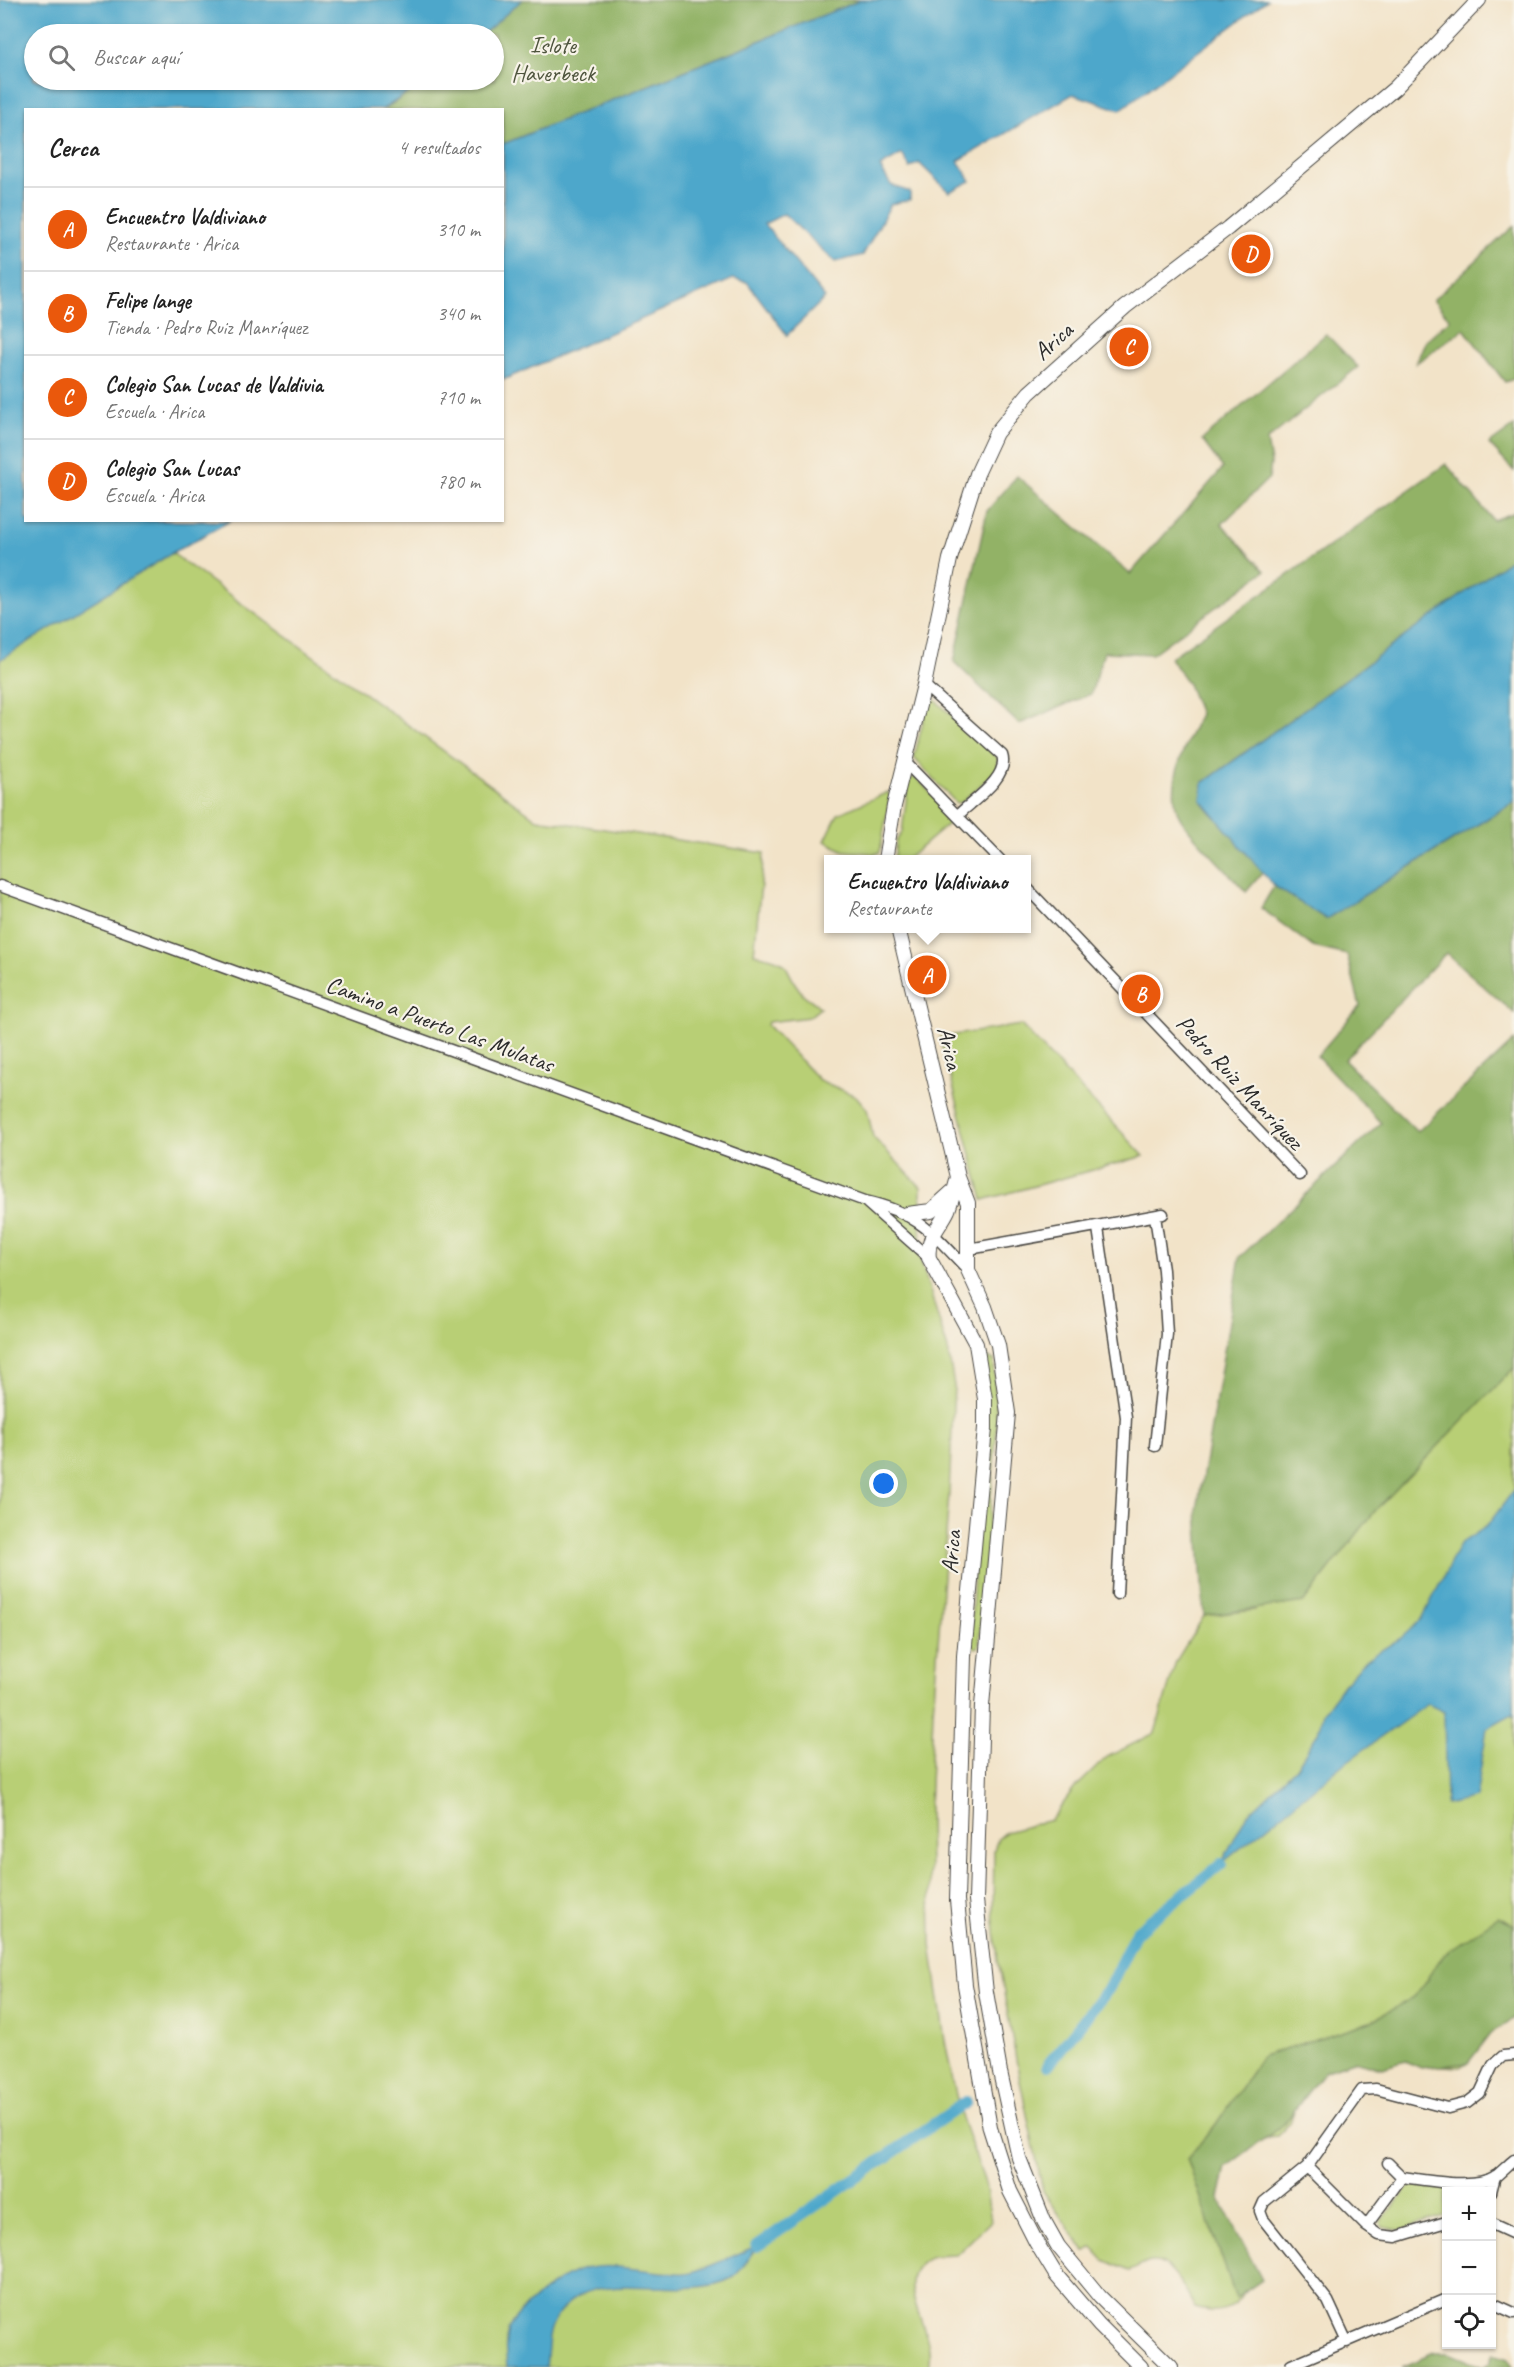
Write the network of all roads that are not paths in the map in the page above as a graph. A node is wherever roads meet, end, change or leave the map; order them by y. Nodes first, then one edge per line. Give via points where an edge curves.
1 (1479, 0) edge
2 (924, 685) junction
3 (904, 761) junction
4 (958, 814) junction
5 (886, 855) edge
6 (995, 855) edge
7 (0, 886) edge
8 (1031, 892) edge
9 (899, 933) edge
10 (1300, 1175) dead end
11 (957, 1183) junction
12 (865, 1201) junction
13 (907, 1214) junction
14 (1098, 1228) junction
15 (934, 1233) junction
16 (969, 1249) junction
17 (929, 1258) junction
18 (968, 1270) junction
19 (1155, 1446) dead end
20 (1117, 1594) dead end
21 (1514, 2055) edge
22 (1514, 2160) edge
23 (1388, 2163) dead end
24 (1307, 2167) junction
25 (1495, 2176) junction
26 (1402, 2177) junction
27 (1492, 2187) edge
28 (1442, 2223) edge
29 (1366, 2226) junction
30 (1496, 2226) edge
31 (1514, 2234) edge
32 (1442, 2301) edge
33 (1496, 2305) edge
34 (1514, 2313) edge
35 (1347, 2342) junction
36 (1291, 2365) dead end
37 (1141, 2367) edge
38 (1171, 2367) edge

1 - 2 main road, Arica via 1395,88 1228,228 1116,315 1029,393 996,433 977,474 950,559
2 - 3 main road, Arica
2 - 4 street via 1004,761 1000,774
3 - 4 street
3 - 5 main road, Arica
4 - 6 street
7 - 12 street, Camino a Puerto Las Mulatas
8 - 10 street, Pedro Ruiz Manríquez
9 - 11 main road, Arica
11 - 13 main road via 931,1210
11 - 15 main road
11 - 16 main road, Arica via 968,1203
12 - 13 street, Camino a Puerto Las Mulatas
12 - 17 street, Camino a Puerto Las Mulatas
13 - 15 street, Camino a Puerto Las Mulatas
14 - 16 street
14 - 19 street via 1159,1215 1167,1334
14 - 20 street via 1126,1417
15 - 17 main road via 929,1242
15 - 18 street, Camino a Puerto Las Mulatas
16 - 18 main road, Arica
17 - 37 main road, Arica via 976,1344 985,1399 964,1656 957,1900 961,1951 990,2128 1010,2191 1056,2274
18 - 38 main road, Arica via 998,1345 1008,1413 982,1706 976,1900 1008,2119 1044,2221 1071,2264
21 - 24 street via 1503,2056 1493,2065 1480,2093 1467,2103 1448,2108 1376,2089 1362,2090
22 - 25 street
23 - 26 street
24 - 29 street
24 - 35 street via 1263,2202 1260,2211 1328,2301
25 - 26 street via 1466,2182
25 - 27 street
26 - 29 street
28 - 29 street via 1396,2236 1379,2235
30 - 31 street
32 - 35 street
33 - 34 street
35 - 36 street

